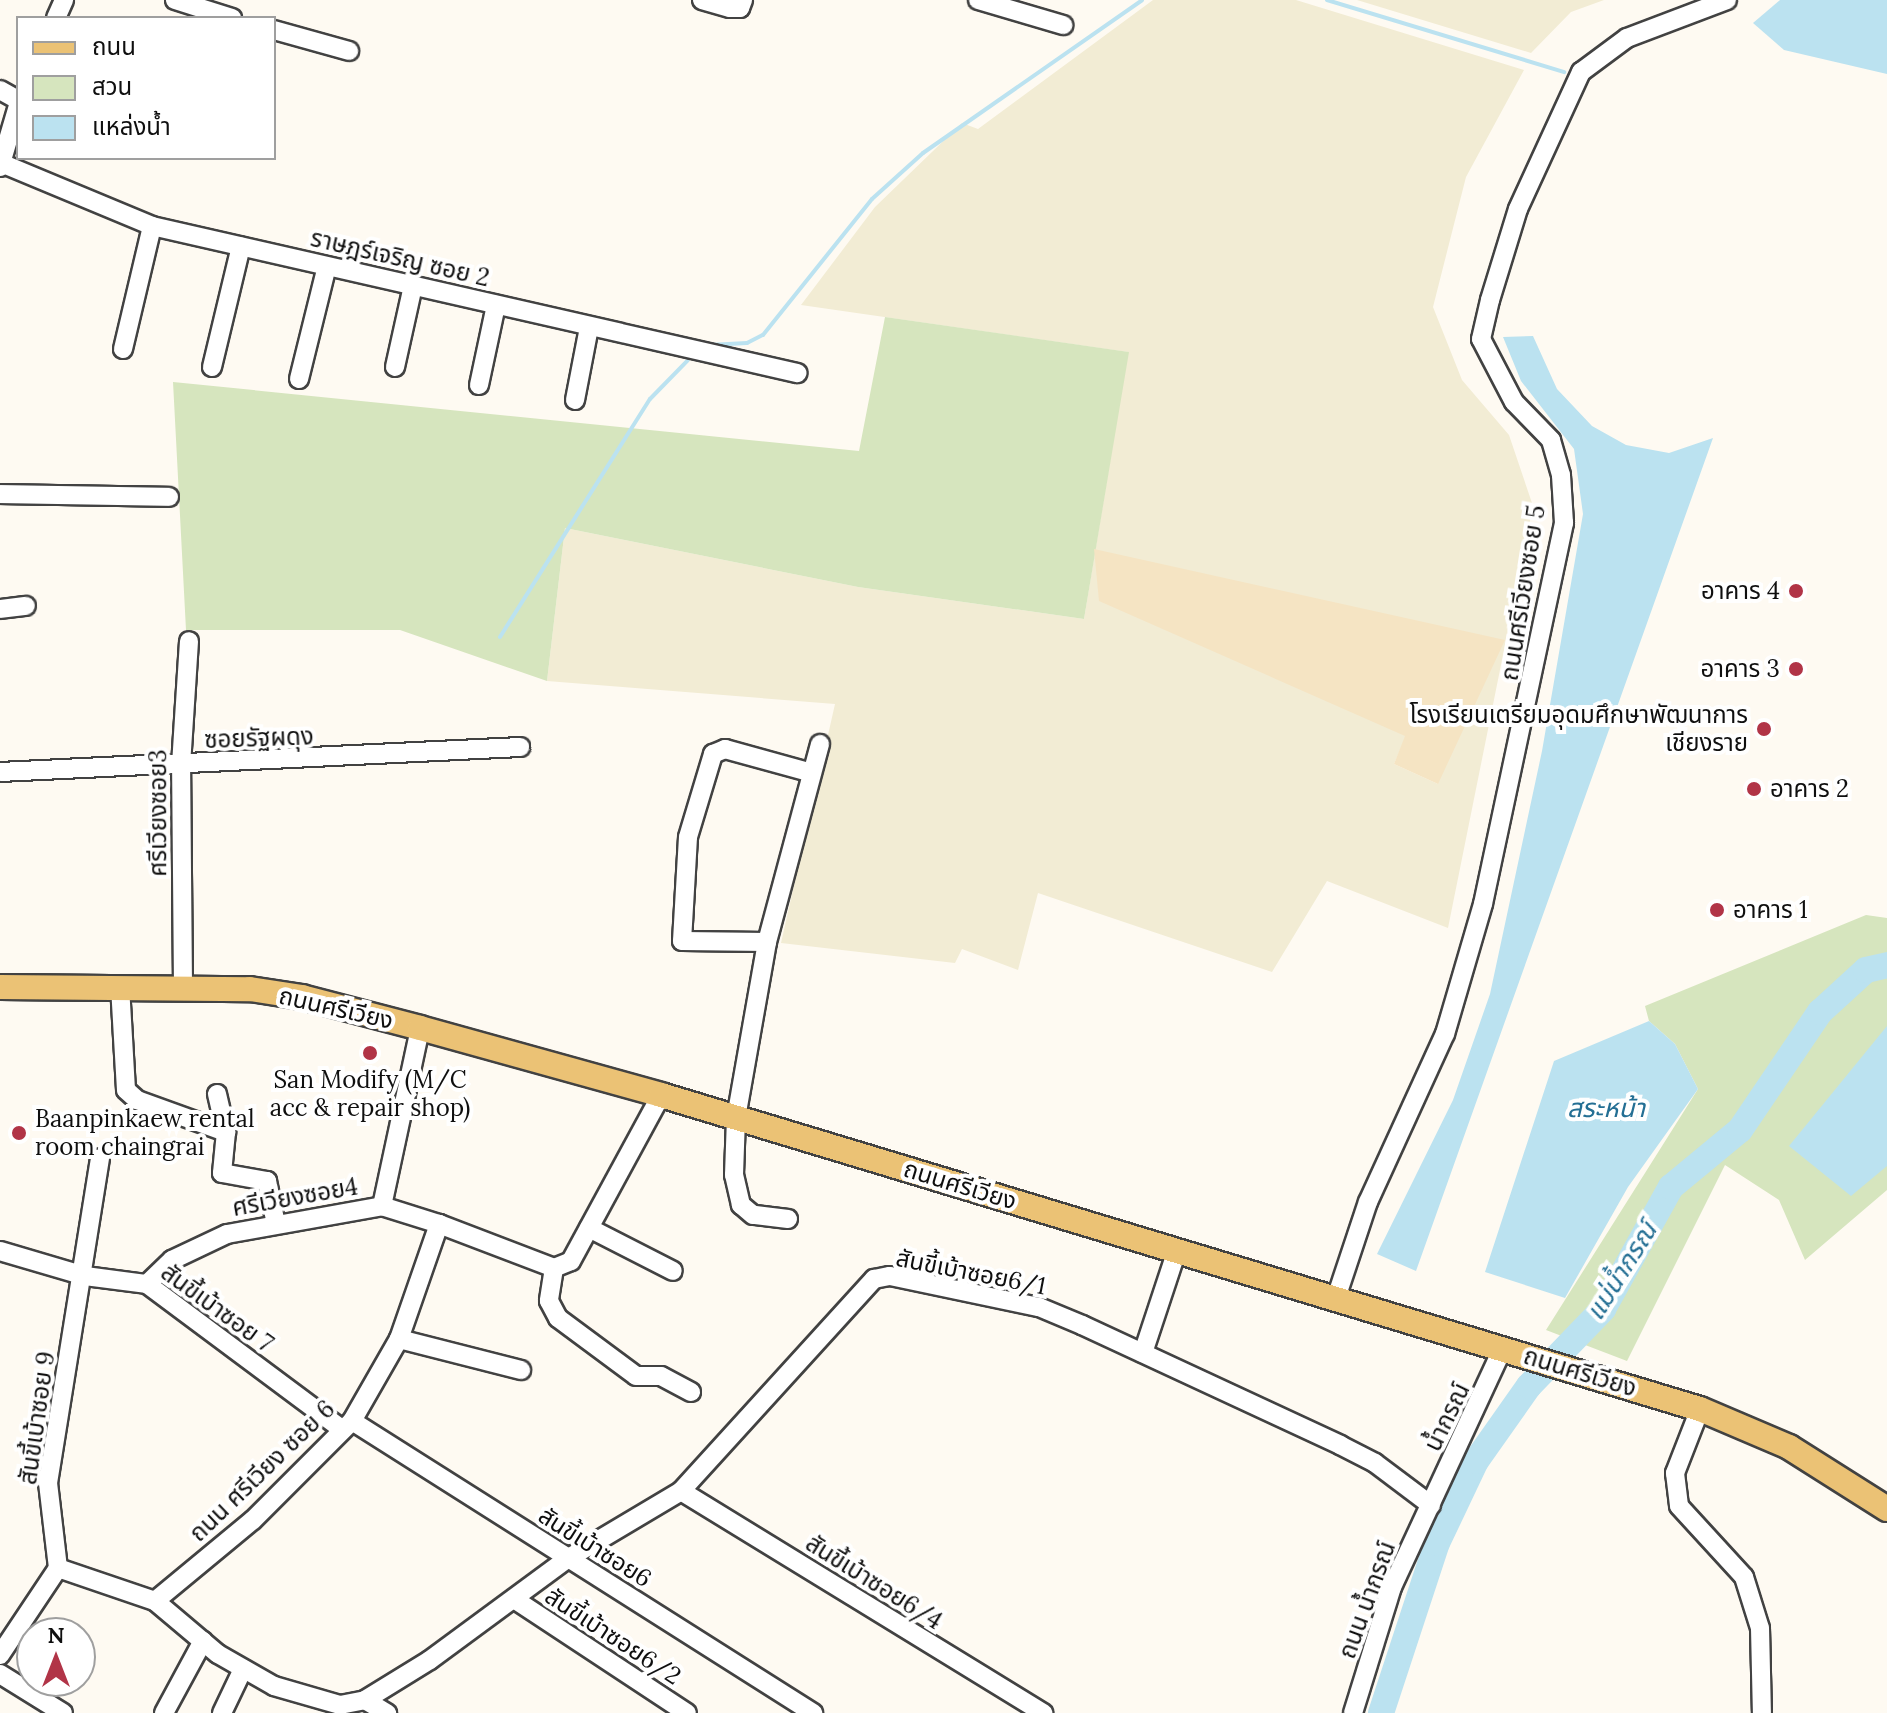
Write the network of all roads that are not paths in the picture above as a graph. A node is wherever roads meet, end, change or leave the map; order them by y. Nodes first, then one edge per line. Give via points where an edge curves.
1 (175, 0) edge
2 (702, 0) edge
3 (743, 0) edge
4 (978, 0) edge
5 (1727, 0) edge
6 (226, 16) edge
7 (1063, 25) dead end
8 (276, 31) edge
9 (349, 51) dead end
10 (16, 113) edge
11 (0, 165) edge
12 (152, 226) junction
13 (241, 246) junction
14 (327, 266) junction
15 (413, 286) junction
16 (496, 305) junction
17 (589, 327) junction
18 (123, 349) dead end
19 (212, 367) dead end
20 (395, 367) dead end
21 (797, 373) dead end
22 (299, 379) dead end
23 (479, 385) dead end
24 (575, 400) dead end
25 (0, 494) edge
26 (169, 497) dead end
27 (26, 606) dead end
28 (0, 609) edge
29 (189, 641) dead end
30 (820, 744) dead end
31 (520, 747) dead end
32 (181, 765) junction
33 (0, 772) edge
34 (812, 773) junction
35 (767, 942) junction
36 (120, 986) junction
37 (183, 986) junction
38 (0, 987) edge
39 (420, 1028) junction
40 (217, 1094) dead end
41 (661, 1095) junction
42 (736, 1118) junction
43 (226, 1132) junction
44 (100, 1158) dead end
45 (382, 1206) junction
46 (788, 1219) dead end
47 (276, 1224) junction
48 (439, 1224) junction
49 (589, 1228) junction
50 (1177, 1250) junction
51 (0, 1251) edge
52 (554, 1268) junction
53 (673, 1271) dead end
54 (85, 1276) junction
55 (147, 1284) junction
56 (1336, 1298) junction
57 (399, 1339) junction
58 (1503, 1348) junction
59 (1143, 1353) junction
60 (521, 1370) dead end
61 (691, 1392) dead end
62 (1700, 1409) junction
63 (347, 1426) junction
64 (681, 1491) junction
65 (1431, 1505) junction
66 (1887, 1509) edge
67 (567, 1559) junction
68 (58, 1568) junction
69 (514, 1599) junction
70 (155, 1601) junction
71 (203, 1641) junction
72 (0, 1655) edge
73 (243, 1669) junction
74 (0, 1674) edge
75 (365, 1700) junction
76 (63, 1713) edge
77 (164, 1713) edge
78 (222, 1713) edge
79 (387, 1713) edge
80 (687, 1713) edge
81 (813, 1713) edge
82 (1043, 1713) edge
83 (1353, 1713) edge
84 (1763, 1713) edge

1 - 6 street
2 - 3 street via 740,8
4 - 7 street
5 - 56 street, ถนนศรีเวียงซอย 5 via 1627,38 1581,72 1518,209 1490,300 1481,339 1514,402 1551,440 1561,475 1564,523 1483,904 1445,1034 1368,1202
8 - 9 street
10 - 11 street
11 - 12 street, ราษฎร์เจริญ ซอย 2
12 - 13 street, ราษฎร์เจริญ ซอย 2
12 - 18 street
13 - 14 street, ราษฎร์เจริญ ซอย 2
13 - 19 street
14 - 15 street, ราษฎร์เจริญ ซอย 2
14 - 22 street
15 - 16 street, ราษฎร์เจริญ ซอย 2
15 - 20 street
16 - 17 street, ราษฎร์เจริญ ซอย 2
16 - 23 street
17 - 21 street, ราษฎร์เจริญ ซอย 2
17 - 24 street
25 - 26 street
27 - 28 street
29 - 32 street, ศรีเวียงซอย3
30 - 34 street
31 - 32 street, ซอยรัฐผดุง
32 - 33 street, ซอยรัฐผดุง
32 - 37 street, ศรีเวียงซอย3
34 - 35 street
34 - 35 street via 725,749 713,754 688,837 682,941
35 - 42 street
36 - 37 main road, ถนนศรีเวียง
36 - 38 main road, ถนนศรีเวียง
36 - 43 street via 126,1090 137,1100
37 - 39 main road, ถนนศรีเวียง via 302,997
39 - 41 main road, ถนนศรีเวียง
39 - 45 street, ศรีเวียงซอย4
40 - 43 street
41 - 42 main road, ถนนศรีเวียง
41 - 49 street
42 - 46 street via 734,1175 741,1205 753,1215
42 - 50 main road, ถนนศรีเวียง
43 - 47 street via 222,1173 267,1181
44 - 54 street, สันขี้เบ้าซอย 9
45 - 47 street, ศรีเวียงซอย4
45 - 48 street
47 - 55 street, ศรีเวียงซอย4 via 227,1234 172,1260
48 - 52 street
48 - 57 street, ถนน ศรีเวียง ซอย 6
49 - 52 street via 571,1261
49 - 53 street
50 - 56 main road, ถนนศรีเวียง
50 - 59 street
51 - 54 street, สันขี้เบ้าซอย 7
52 - 61 street via 549,1301 558,1318 636,1376 661,1376
54 - 55 street, สันขี้เบ้าซอย 7
54 - 68 street, สันขี้เบ้าซอย 9 via 48,1483
55 - 63 street, สันขี้เบ้าซอย 7
56 - 58 main road, ถนนศรีเวียง
57 - 60 street
57 - 63 street, ถนน ศรีเวียง ซอย 6
58 - 62 main road, ถนนศรีเวียง
58 - 65 street, น้ำกรณ์
59 - 64 street, สันขี้เบ้าซอย6/1 via 1039,1307 890,1276 874,1279
59 - 65 street, สันขี้เบ้าซอย6/1 via 1375,1463
62 - 66 main road, ถนนศรีเวียง via 1789,1447
62 - 84 street via 1675,1473 1679,1506 1744,1577 1760,1628
63 - 67 street, สันขี้เบ้าซอย6
63 - 70 street, ถนน ศรีเวียง ซอย 6 via 253,1520
64 - 67 street, สันขี้เบ้าซอย6/1
64 - 82 street, สันขี้เบ้าซอย6/4
65 - 83 street, ถนน น้ำกรณ์ via 1392,1587
67 - 69 street, สันขี้เบ้าซอย6/1
67 - 81 street, สันขี้เบ้าซอย6
68 - 70 street
68 - 72 street
69 - 75 street, สันขี้เบ้าซอย6/1
69 - 80 street, สันขี้เบ้าซอย6/2
70 - 71 street
71 - 73 street
71 - 77 street
73 - 75 street via 315,1701 340,1705
73 - 78 street
74 - 76 street
75 - 79 street

